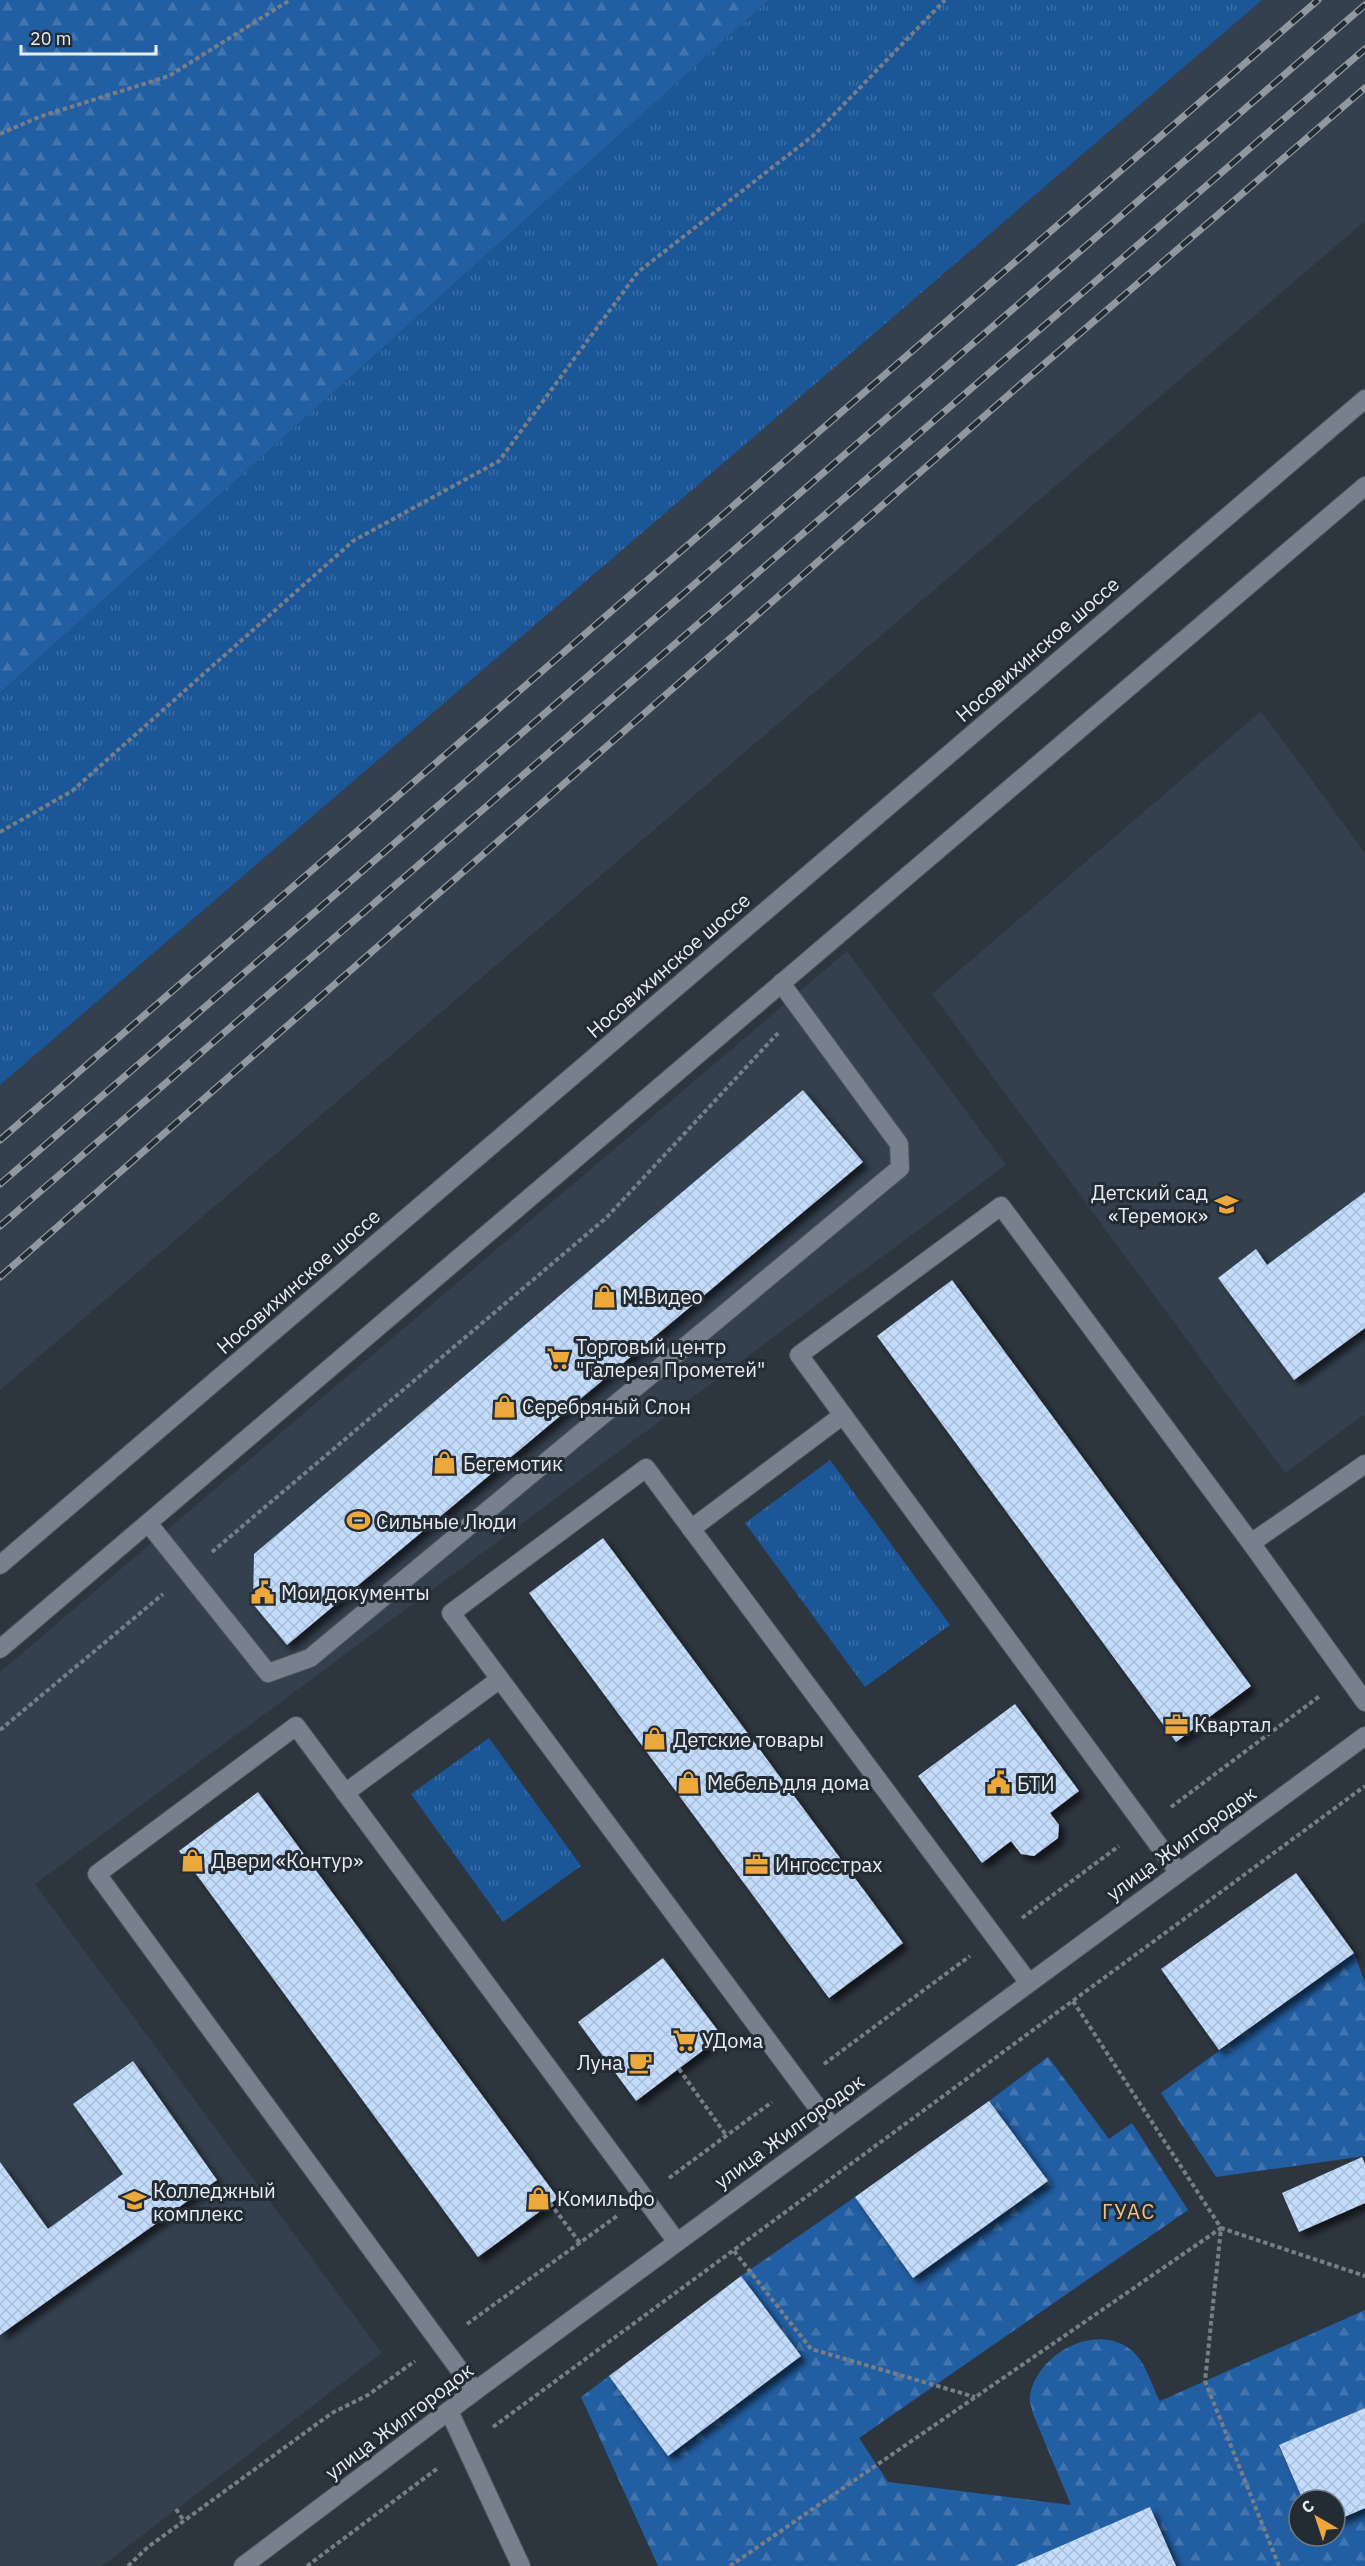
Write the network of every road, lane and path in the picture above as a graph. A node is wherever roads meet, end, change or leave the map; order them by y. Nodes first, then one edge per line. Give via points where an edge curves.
1 (290, 0) edge
2 (945, 0) edge
3 (0, 134) edge
4 (1365, 399) edge
5 (1365, 486) edge
6 (0, 832) edge
7 (781, 983) junction
8 (801, 1010) junction
9 (843, 1415) junction
10 (1365, 1464) edge
11 (147, 1523) junction
12 (691, 1529) junction
13 (1251, 1543) junction
14 (0, 1565) edge
15 (188, 1573) junction
16 (0, 1649) edge
17 (1346, 1676) junction
18 (500, 1679) junction
19 (1365, 1702) edge
20 (0, 1730) edge
21 (1365, 1736) edge
22 (1365, 1786) edge
23 (345, 1793) junction
24 (1144, 1827) junction
25 (1179, 1873) junction
26 (995, 1937) junction
27 (1029, 1983) junction
28 (1073, 2001) junction
29 (679, 2069) dead end
30 (799, 2082) junction
31 (832, 2127) junction
32 (726, 2135) junction
33 (643, 2197) junction
34 (550, 2203) dead end
35 (1221, 2228) junction
36 (677, 2242) junction
37 (580, 2243) junction
38 (734, 2251) junction
39 (1365, 2276) edge
40 (440, 2343) junction
41 (476, 2391) junction
42 (975, 2397) junction
43 (449, 2411) junction
44 (466, 2447) junction
45 (176, 2509) dead end
46 (184, 2521) junction
47 (513, 2564) edge
48 (128, 2566) edge
49 (243, 2566) edge
50 (307, 2566) edge
51 (730, 2566) edge
52 (1279, 2566) edge

1 - 3 path via 169,76 39,117
2 - 6 path via 814,135 638,272 499,461 353,541 72,790
4 - 14 main road, Носовихинское шоссе
5 - 7 main road
7 - 8 main road
7 - 11 main road
8 - 15 path via 606,1218
8 - 15 main road via 899,1144 900,1168 310,1658 268,1673
9 - 12 main road
9 - 13 main road via 800,1354 1001,1206
9 - 24 main road
10 - 13 main road
11 - 15 main road
11 - 16 main road
12 - 18 main road via 646,1468 451,1613
12 - 26 main road
13 - 17 main road
15 - 20 path
17 - 19 main road
17 - 24 path
18 - 23 main road
18 - 30 main road
21 - 25 main road, улица Жилгородок
22 - 28 path
23 - 33 main road
23 - 40 main road via 296,1726 97,1874
24 - 25 main road
24 - 26 path
25 - 27 main road, улица Жилгородок
26 - 27 main road
26 - 30 path
27 - 31 main road, улица Жилгородок
28 - 35 path
28 - 38 path
29 - 32 path
30 - 31 main road
30 - 32 path
31 - 36 main road, улица Жилгородок
32 - 33 path
33 - 36 main road
33 - 37 path
34 - 37 path
35 - 39 path
35 - 42 path
35 - 52 path via 1205,2382
36 - 41 main road, улица Жилгородок
37 - 40 path
38 - 42 path via 810,2349
38 - 44 path
40 - 41 main road
40 - 46 path via 368,2395 332,2413
41 - 43 main road, улица Жилгородок
42 - 51 path
43 - 44 main road
43 - 49 main road, улица Жилгородок
44 - 47 main road
44 - 50 path
45 - 46 path
46 - 48 path

